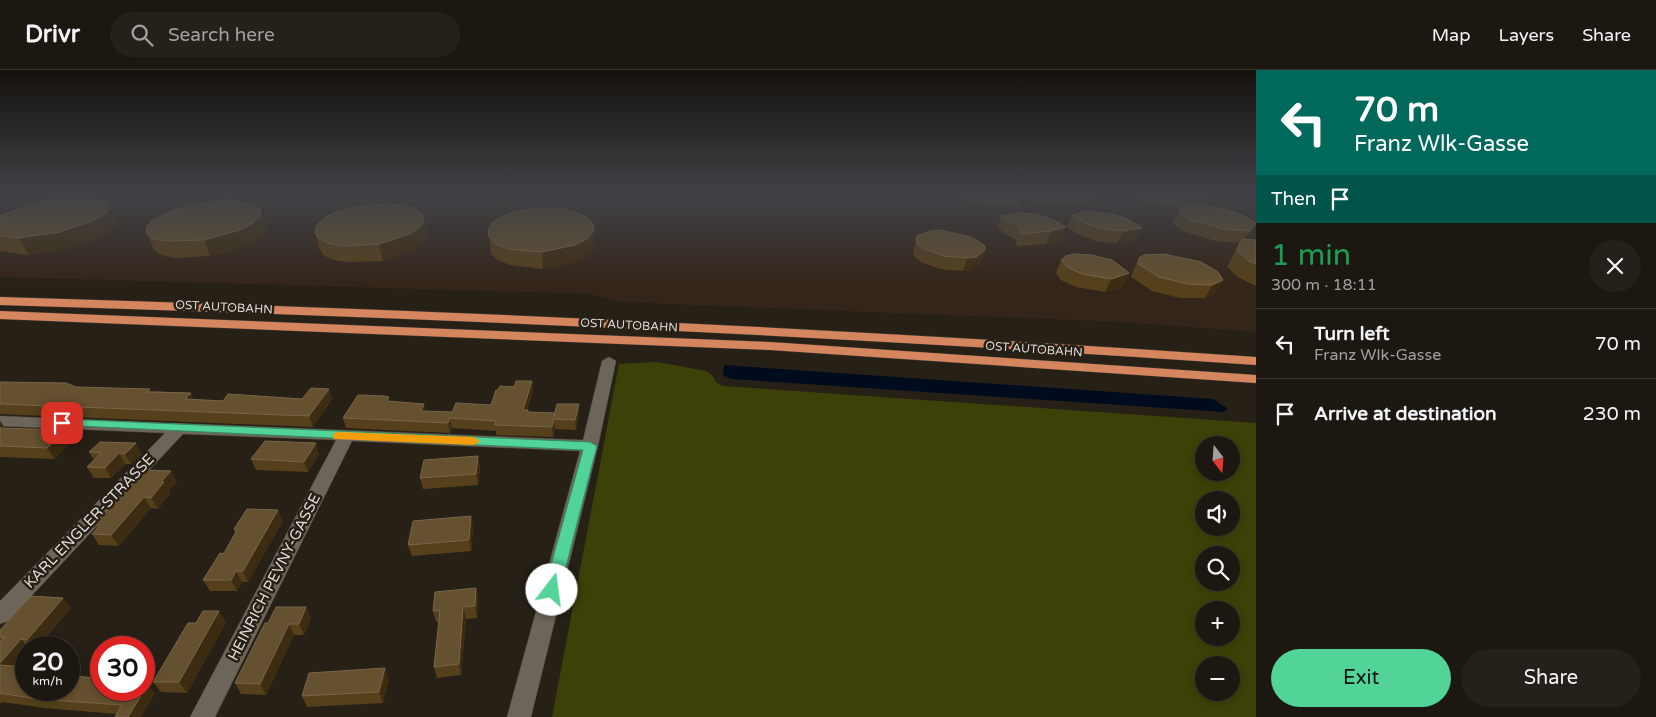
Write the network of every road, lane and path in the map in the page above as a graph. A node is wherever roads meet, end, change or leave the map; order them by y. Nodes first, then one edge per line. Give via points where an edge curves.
1 (0, 301) edge
2 (0, 315) edge
3 (609, 361) dead end
4 (1256, 361) edge
5 (1256, 378) edge
6 (0, 421) edge
7 (178, 428) junction
8 (346, 436) junction
9 (590, 446) junction
10 (0, 615) edge
11 (202, 717) edge
12 (519, 717) edge

1 - 4 highway, OST AUTOBAHN via 174,305 769,330
2 - 5 highway, OST AUTOBAHN via 760,346
3 - 9 street
6 - 7 street
7 - 8 street
7 - 10 street, KARL ENGLER-STRASSE
8 - 9 street
8 - 11 street, HEINRICH PEVNY-GASSE
9 - 12 street

